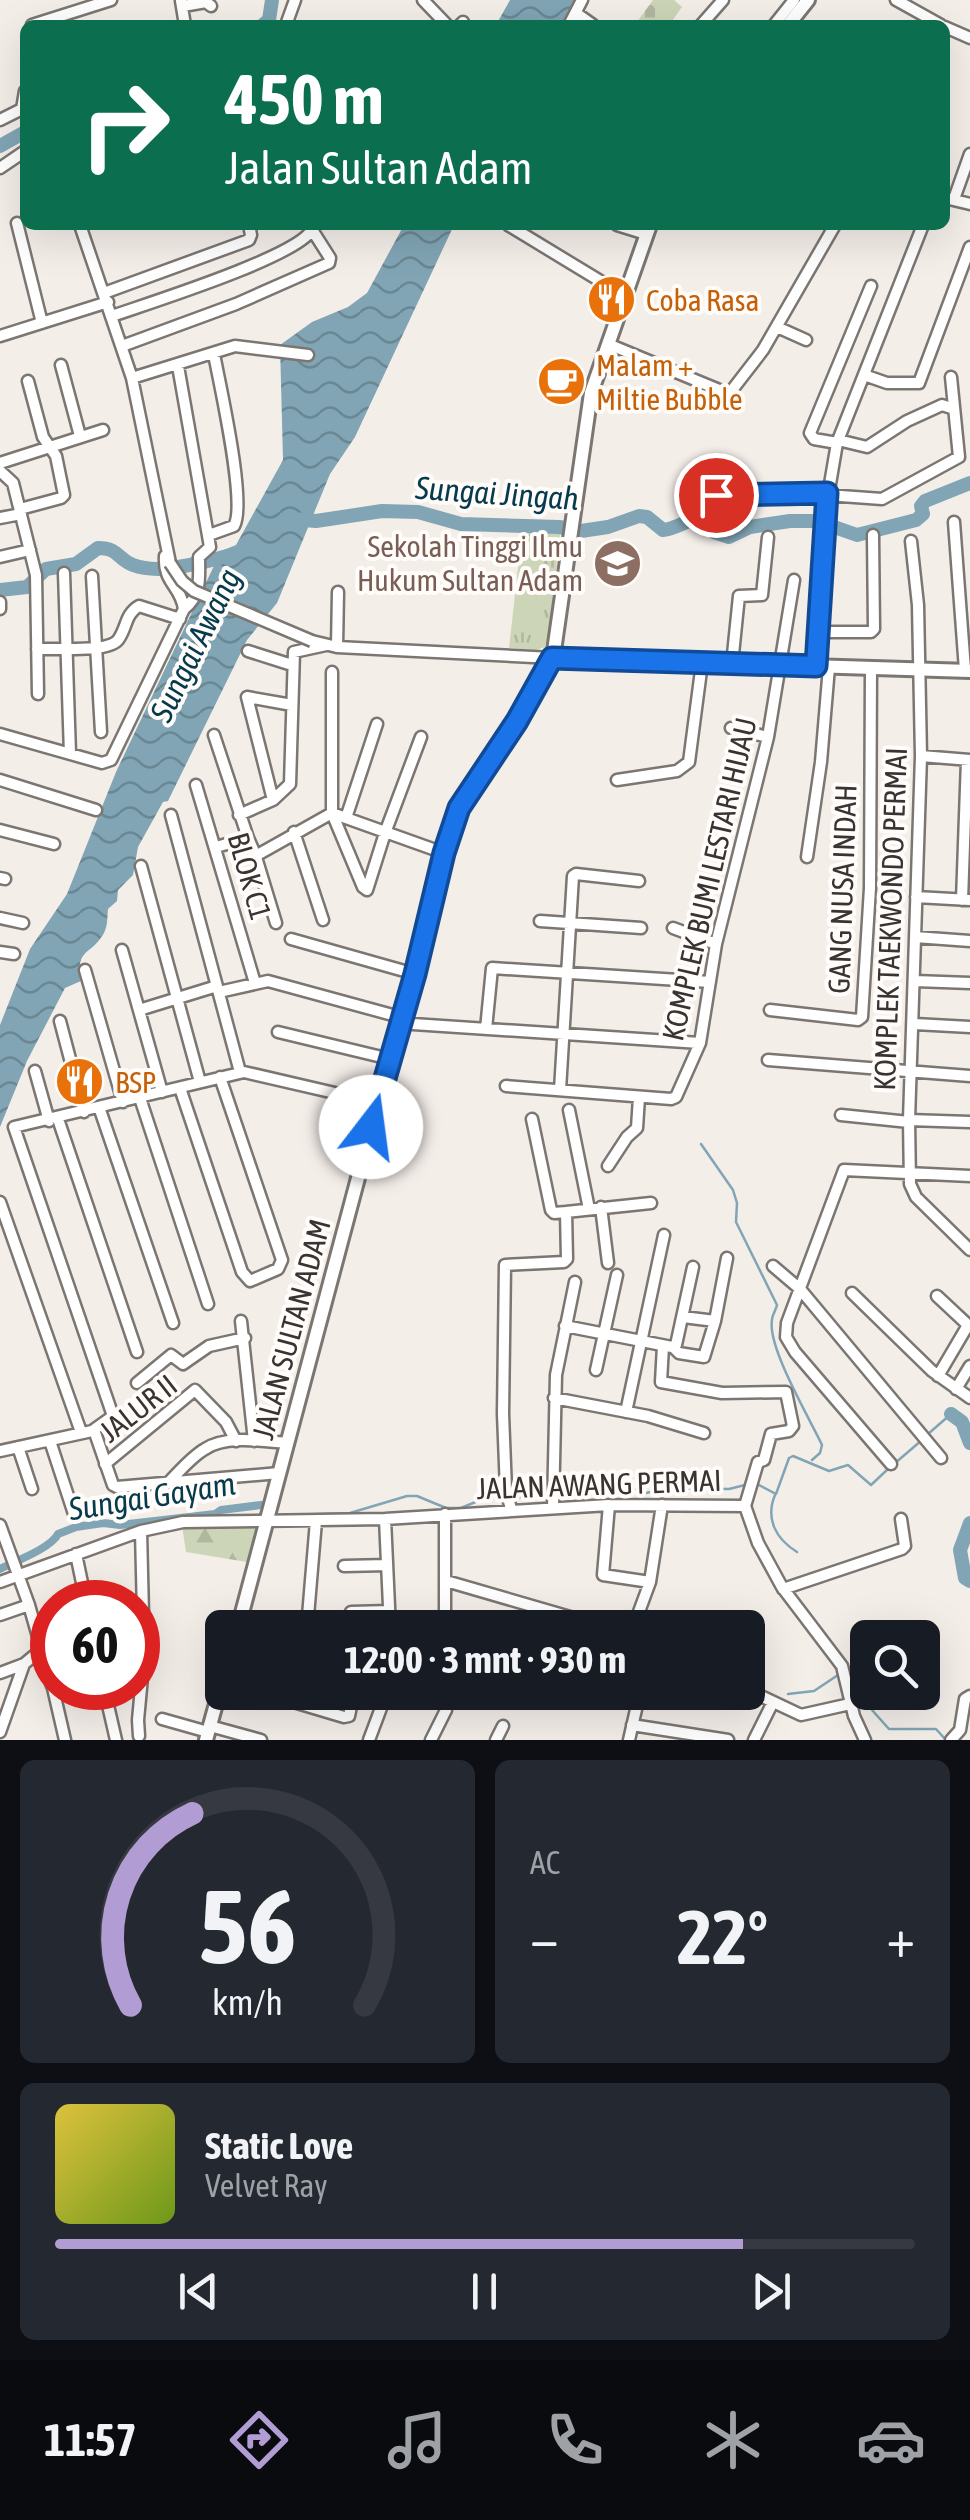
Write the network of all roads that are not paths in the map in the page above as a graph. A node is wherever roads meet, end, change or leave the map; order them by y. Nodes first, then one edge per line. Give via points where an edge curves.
1 (110, 0) edge
2 (423, 0) edge
3 (582, 0) edge
4 (723, 0) edge
5 (794, 0) edge
6 (808, 0) edge
7 (896, 0) edge
8 (87, 3) edge
9 (182, 3) edge
10 (211, 6) dead end
11 (576, 12) junction
12 (44, 20) edge
13 (443, 20) edge
14 (572, 20) edge
15 (586, 20) edge
16 (705, 20) edge
17 (778, 20) edge
18 (792, 20) edge
19 (932, 20) edge
20 (970, 154) edge
21 (950, 197) edge
22 (17, 223) dead end
23 (82, 230) edge
24 (250, 230) edge
25 (310, 230) edge
26 (311, 230) edge
27 (516, 230) edge
28 (648, 230) edge
29 (832, 230) edge
30 (921, 230) edge
31 (970, 247) edge
32 (871, 286) dead end
33 (624, 296) junction
34 (106, 297) junction
35 (112, 316) junction
36 (42, 323) junction
37 (777, 327) junction
38 (0, 336) edge
39 (806, 340) dead end
40 (608, 344) junction
41 (122, 346) junction
42 (214, 354) junction
43 (308, 355) dead end
44 (61, 365) dead end
45 (178, 366) junction
46 (864, 375) junction
47 (951, 377) dead end
48 (132, 378) junction
49 (28, 381) dead end
50 (954, 408) junction
51 (103, 430) dead end
52 (80, 436) junction
53 (838, 442) junction
54 (51, 448) junction
55 (0, 463) edge
56 (0, 471) edge
57 (827, 494) junction
58 (716, 495) dead end
59 (20, 512) junction
60 (0, 518) edge
61 (954, 522) dead end
62 (873, 534) dead end
63 (209, 535) junction
64 (768, 537) dead end
65 (911, 541) dead end
66 (30, 550) junction
67 (0, 557) edge
68 (166, 566) junction
69 (64, 574) dead end
70 (92, 576) dead end
71 (794, 580) dead end
72 (338, 592) dead end
73 (182, 614) junction
74 (818, 632) junction
75 (332, 646) junction
76 (66, 648) junction
77 (96, 648) junction
78 (37, 649) junction
79 (248, 652) dead end
80 (552, 658) junction
81 (702, 663) junction
82 (732, 664) junction
83 (292, 665) junction
84 (782, 665) junction
85 (822, 666) junction
86 (871, 668) junction
87 (920, 669) junction
88 (967, 670) edge
89 (332, 672) dead end
90 (38, 694) dead end
91 (292, 706) junction
92 (377, 724) dead end
93 (731, 728) dead end
94 (101, 732) dead end
95 (0, 734) edge
96 (214, 736) dead end
97 (420, 737) dead end
98 (768, 738) junction
99 (70, 754) junction
100 (922, 756) junction
101 (968, 760) edge
102 (0, 780) edge
103 (617, 780) dead end
104 (196, 785) dead end
105 (273, 800) junction
106 (96, 810) dead end
107 (332, 813) junction
108 (239, 815) junction
109 (171, 816) dead end
110 (346, 818) junction
111 (0, 830) edge
112 (294, 832) junction
113 (384, 833) junction
114 (248, 838) junction
115 (54, 844) dead end
116 (216, 847) junction
117 (444, 853) junction
118 (255, 854) junction
119 (807, 857) dead end
120 (141, 866) dead end
121 (639, 881) dead end
122 (916, 896) junction
123 (966, 900) edge
124 (0, 918) edge
125 (323, 920) dead end
126 (540, 921) dead end
127 (571, 922) junction
128 (24, 923) dead end
129 (276, 923) dead end
130 (640, 928) dead end
131 (673, 928) dead end
132 (916, 936) junction
133 (291, 939) dead end
134 (970, 940) edge
135 (716, 944) junction
136 (122, 950) dead end
137 (0, 952) edge
138 (14, 954) dead end
139 (85, 970) dead end
140 (415, 974) junction
141 (568, 974) junction
142 (915, 981) junction
143 (710, 982) junction
144 (255, 983) junction
145 (970, 983) edge
146 (218, 989) junction
147 (178, 999) junction
148 (139, 1010) junction
149 (770, 1010) dead end
150 (399, 1020) junction
151 (60, 1021) dead end
152 (914, 1024) junction
153 (970, 1027) edge
154 (486, 1029) junction
155 (278, 1032) dead end
156 (566, 1034) junction
157 (700, 1044) junction
158 (390, 1058) junction
159 (768, 1060) dead end
160 (35, 1071) dead end
161 (240, 1072) junction
162 (911, 1072) junction
163 (970, 1076) edge
164 (220, 1077) junction
165 (200, 1082) junction
166 (506, 1086) dead end
167 (180, 1088) junction
168 (560, 1090) junction
169 (162, 1092) junction
170 (639, 1096) junction
171 (140, 1098) junction
172 (123, 1102) junction
173 (378, 1103) junction
174 (99, 1107) junction
175 (569, 1110) dead end
176 (84, 1112) junction
177 (841, 1114) dead end
178 (532, 1118) dead end
179 (54, 1120) junction
180 (909, 1121) junction
181 (970, 1122) edge
182 (608, 1166) dead end
183 (910, 1171) junction
184 (968, 1179) edge
185 (0, 1202) edge
186 (651, 1203) dead end
187 (595, 1208) junction
188 (566, 1212) junction
189 (4, 1223) edge
190 (664, 1235) dead end
191 (970, 1250) edge
192 (727, 1258) dead end
193 (608, 1263) dead end
194 (774, 1266) dead end
195 (693, 1267) dead end
196 (617, 1275) dead end
197 (574, 1282) dead end
198 (800, 1290) junction
199 (852, 1293) dead end
200 (937, 1296) dead end
201 (208, 1304) dead end
202 (684, 1317) junction
203 (715, 1320) junction
204 (241, 1321) dead end
205 (173, 1323) dead end
206 (564, 1326) junction
207 (603, 1334) junction
208 (244, 1338) junction
209 (642, 1343) junction
210 (668, 1346) junction
211 (137, 1352) dead end
212 (970, 1366) edge
213 (596, 1370) dead end
214 (938, 1376) junction
215 (137, 1382) dead end
216 (956, 1389) junction
217 (554, 1398) junction
218 (970, 1398) edge
219 (626, 1412) junction
220 (88, 1431) junction
221 (704, 1433) dead end
222 (50, 1441) junction
223 (254, 1441) junction
224 (236, 1442) junction
225 (286, 1442) junction
226 (18, 1447) junction
227 (0, 1451) edge
228 (941, 1458) dead end
229 (106, 1464) junction
230 (891, 1464) dead end
231 (279, 1472) junction
232 (167, 1483) junction
233 (32, 1489) dead end
234 (609, 1505) junction
235 (662, 1505) junction
236 (745, 1506) junction
237 (510, 1507) junction
238 (553, 1508) junction
239 (74, 1514) dead end
240 (445, 1514) junction
241 (384, 1519) junction
242 (902, 1520) dead end
243 (265, 1521) junction
244 (316, 1521) junction
245 (0, 1524) edge
246 (141, 1532) junction
247 (76, 1554) junction
248 (387, 1565) junction
249 (15, 1566) junction
250 (344, 1566) dead end
251 (81, 1580) edge
252 (446, 1581) junction
253 (0, 1582) edge
254 (650, 1582) junction
255 (783, 1589) junction
256 (29, 1605) junction
257 (30, 1608) edge
258 (244, 1610) edge
259 (309, 1610) edge
260 (389, 1610) edge
261 (445, 1610) edge
262 (546, 1610) edge
263 (640, 1610) edge
264 (0, 1615) edge
265 (30, 1659) edge
266 (24, 1664) junction
267 (0, 1674) edge
268 (970, 1696) edge
269 (765, 1700) edge
270 (772, 1704) junction
271 (850, 1704) joint
272 (58, 1710) edge
273 (109, 1710) edge
274 (320, 1710) edge
275 (350, 1710) edge
276 (380, 1710) edge
277 (444, 1710) edge
278 (636, 1710) edge
279 (852, 1710) edge
280 (162, 1719) dead end
281 (632, 1725) junction
282 (503, 1726) dead end
283 (965, 1727) edge
284 (0, 1732) edge
285 (208, 1733) edge
286 (139, 1736) dead end
287 (65, 1740) edge
288 (116, 1740) edge
289 (262, 1740) edge
290 (369, 1740) edge
291 (431, 1740) edge
292 (496, 1740) edge
293 (629, 1740) edge
294 (728, 1740) edge
295 (754, 1740) edge
296 (864, 1740) edge
297 (951, 1740) edge

1 - 8 street
2 - 13 street
3 - 11 street
4 - 16 street
5 - 17 street
6 - 18 main road
7 - 19 street
8 - 12 street
9 - 10 street
11 - 14 street
11 - 15 street
20 - 21 street
22 - 36 street
23 - 34 street
24 - 34 street via 248,240
25 - 35 street via 280,252
26 - 41 street via 329,263
27 - 33 street
28 - 33 main road
29 - 37 street
30 - 46 street
31 - 46 street via 919,383
32 - 53 street via 810,432 814,439
33 - 40 main road
34 - 35 street
34 - 36 street
35 - 41 street
36 - 38 street
37 - 39 street
37 - 40 street via 727,395
40 - 80 main road via 591,393
41 - 48 street
42 - 43 street via 235,346
42 - 45 street
42 - 63 street via 238,517 234,526
44 - 52 street
45 - 48 street
45 - 63 street
46 - 53 street
47 - 50 street
48 - 68 street
49 - 54 street
50 - 53 street via 942,405 866,447
50 - 57 street via 959,457 882,499
51 - 52 street
52 - 54 street
53 - 57 street
54 - 55 street
54 - 59 street via 63,497
56 - 59 street via 13,482
57 - 58 street
57 - 74 street
59 - 60 street
59 - 66 street
61 - 88 street
62 - 74 street via 874,629
63 - 73 street via 196,596
64 - 82 street via 762,596 739,596
65 - 87 street, KOMPLEK TAEKWONDO PERMAI
66 - 67 street
66 - 78 street
68 - 73 street
68 - 75 street, bridge via 194,592
69 - 76 street
70 - 77 street
71 - 84 street, KOMPLEK BUMI LESTARI HIJAU
72 - 75 street
73 - 77 street via 136,607 118,639
73 - 99 street via 112,760 102,764
74 - 85 street
75 - 80 street
75 - 83 street via 296,650
76 - 77 street
76 - 78 street
76 - 99 street
77 - 94 street
78 - 90 street
79 - 83 street
80 - 81 main road
80 - 117 main road, JALAN SULTAN ADAM via 466,796
81 - 82 main road
81 - 103 street via 689,762 676,771
82 - 84 main road
83 - 91 street
84 - 85 main road
84 - 98 street, KOMPLEK BUMI LESTARI HIJAU
85 - 86 main road
85 - 119 street via 821,762
86 - 87 main road
86 - 149 street, GANG NUSA INDAH via 862,1017
87 - 88 main road
87 - 100 street, KOMPLEK TAEKWONDO PERMAI
89 - 107 street
91 - 105 street via 292,781
91 - 105 street via 247,697
92 - 110 street
93 - 98 street
95 - 99 street
96 - 108 street
97 - 113 street
98 - 135 street, KOMPLEK BUMI LESTARI HIJAU
100 - 101 street
100 - 122 street, KOMPLEK TAEKWONDO PERMAI
101 - 123 street
102 - 106 street
104 - 116 street, BLOK C1
105 - 108 street
107 - 110 street
107 - 112 street
107 - 113 street via 365,890
108 - 114 street
109 - 146 street
110 - 113 street
111 - 115 street
112 - 118 street
112 - 125 street
113 - 117 street
114 - 116 street
114 - 118 street
116 - 144 street, BLOK C1
117 - 140 main road, JALAN SULTAN ADAM
118 - 129 street
120 - 147 street
121 - 127 street via 574,875
122 - 123 street
122 - 132 street, KOMPLEK TAEKWONDO PERMAI
124 - 128 street
126 - 127 street
127 - 130 street
127 - 141 street
131 - 135 street
132 - 134 street
132 - 142 street, KOMPLEK TAEKWONDO PERMAI
133 - 140 street
135 - 143 street, KOMPLEK BUMI LESTARI HIJAU
136 - 148 street
137 - 138 street
139 - 172 street
140 - 150 main road, JALAN SULTAN ADAM
141 - 143 street
141 - 154 street via 490,969
141 - 156 street
142 - 145 street
142 - 152 street, KOMPLEK TAEKWONDO PERMAI
143 - 157 street, KOMPLEK BUMI LESTARI HIJAU
144 - 146 street
144 - 150 street via 268,981
146 - 147 street
146 - 161 street
147 - 148 street
147 - 165 street
148 - 169 street
150 - 154 street
150 - 158 main road, JALAN SULTAN ADAM
151 - 176 street
152 - 153 street
152 - 162 street, KOMPLEK TAEKWONDO PERMAI
154 - 156 street
155 - 158 street
156 - 157 street
156 - 168 street
157 - 170 street, KOMPLEK BUMI LESTARI HIJAU via 676,1097
158 - 173 main road, JALAN SULTAN ADAM
159 - 162 street
160 - 179 street
161 - 164 street
161 - 173 street
162 - 163 street
162 - 180 street, KOMPLEK TAEKWONDO PERMAI
164 - 165 street
164 - 167 street via 282,1260 278,1269 250,1281
165 - 167 street
166 - 168 street
167 - 169 street
168 - 170 street
169 - 171 street
170 - 182 street via 637,1128
171 - 172 street
171 - 201 street
172 - 174 street
173 - 225 main road, JALAN SULTAN ADAM
174 - 176 street
174 - 205 street
175 - 187 street
176 - 179 street
177 - 180 street
178 - 188 street via 551,1210
179 - 211 street
179 - 220 street via 14,1127 113,1411
180 - 181 street
180 - 183 street, KOMPLEK TAEKWONDO PERMAI
183 - 184 street
183 - 191 street via 916,1197
183 - 198 street via 842,1171
185 - 189 street
186 - 187 street
187 - 188 street
187 - 193 street
188 - 237 street via 566,1261 505,1265 503,1414
189 - 220 street
190 - 209 street
192 - 203 street
194 - 198 street
195 - 202 street
196 - 207 street
197 - 206 street
198 - 228 street
198 - 230 street via 786,1330 789,1344
199 - 214 street
200 - 214 street via 968,1325
202 - 203 street
202 - 210 street
203 - 210 street via 704,1356
204 - 208 street
206 - 207 street
206 - 217 street
207 - 209 street
207 - 213 street
208 - 215 street via 210,1346 183,1364 172,1356
208 - 223 street
209 - 210 street
209 - 219 street
210 - 236 street via 662,1382 722,1393 786,1392 794,1426 771,1434
212 - 216 street
214 - 216 street
216 - 218 street
217 - 219 street
217 - 238 street
219 - 221 street
220 - 222 street
220 - 229 street
222 - 226 street
222 - 239 street
223 - 224 street
223 - 225 street
224 - 229 street, JALUR II via 195,1390
224 - 232 street via 204,1449
225 - 231 main road, JALAN SULTAN ADAM
226 - 227 street
226 - 233 street
229 - 232 street via 116,1488
231 - 232 street
231 - 243 main road, JALAN SULTAN ADAM
234 - 235 street, JALAN AWANG PERMAI
234 - 238 street, JALAN AWANG PERMAI
234 - 254 street via 603,1575
235 - 236 street, JALAN AWANG PERMAI
235 - 254 street
236 - 255 street, JALAN AWANG PERMAI
237 - 238 street, JALAN AWANG PERMAI
237 - 240 street, JALAN AWANG PERMAI
240 - 241 street, JALAN AWANG PERMAI
240 - 252 street
241 - 244 street, JALAN AWANG PERMAI
241 - 248 street
242 - 255 street via 904,1548
243 - 244 street, JALAN AWANG PERMAI
243 - 246 street, JALAN AWANG PERMAI via 183,1522
243 - 258 main road, JALAN SULTAN ADAM
244 - 259 street
245 - 249 street
246 - 247 street, JALAN AWANG PERMAI
246 - 286 street
247 - 249 street, JALAN AWANG PERMAI
247 - 251 street
248 - 250 street
248 - 260 street
249 - 253 street, JALAN AWANG PERMAI
249 - 256 street
252 - 261 street
252 - 262 street
254 - 263 street
255 - 271 street, JALAN AWANG PERMAI via 844,1670
256 - 257 street
256 - 264 street
265 - 266 street
266 - 267 street
266 - 284 street
268 - 283 street
269 - 270 street
270 - 271 street via 801,1715
270 - 295 street
272 - 287 street
273 - 288 street
274 - 275 street via 344,1717
276 - 290 street
277 - 291 street
278 - 281 street
279 - 296 street, JALAN AWANG PERMAI
280 - 285 street
281 - 293 street
281 - 294 street
282 - 292 street
283 - 297 street
285 - 289 street

